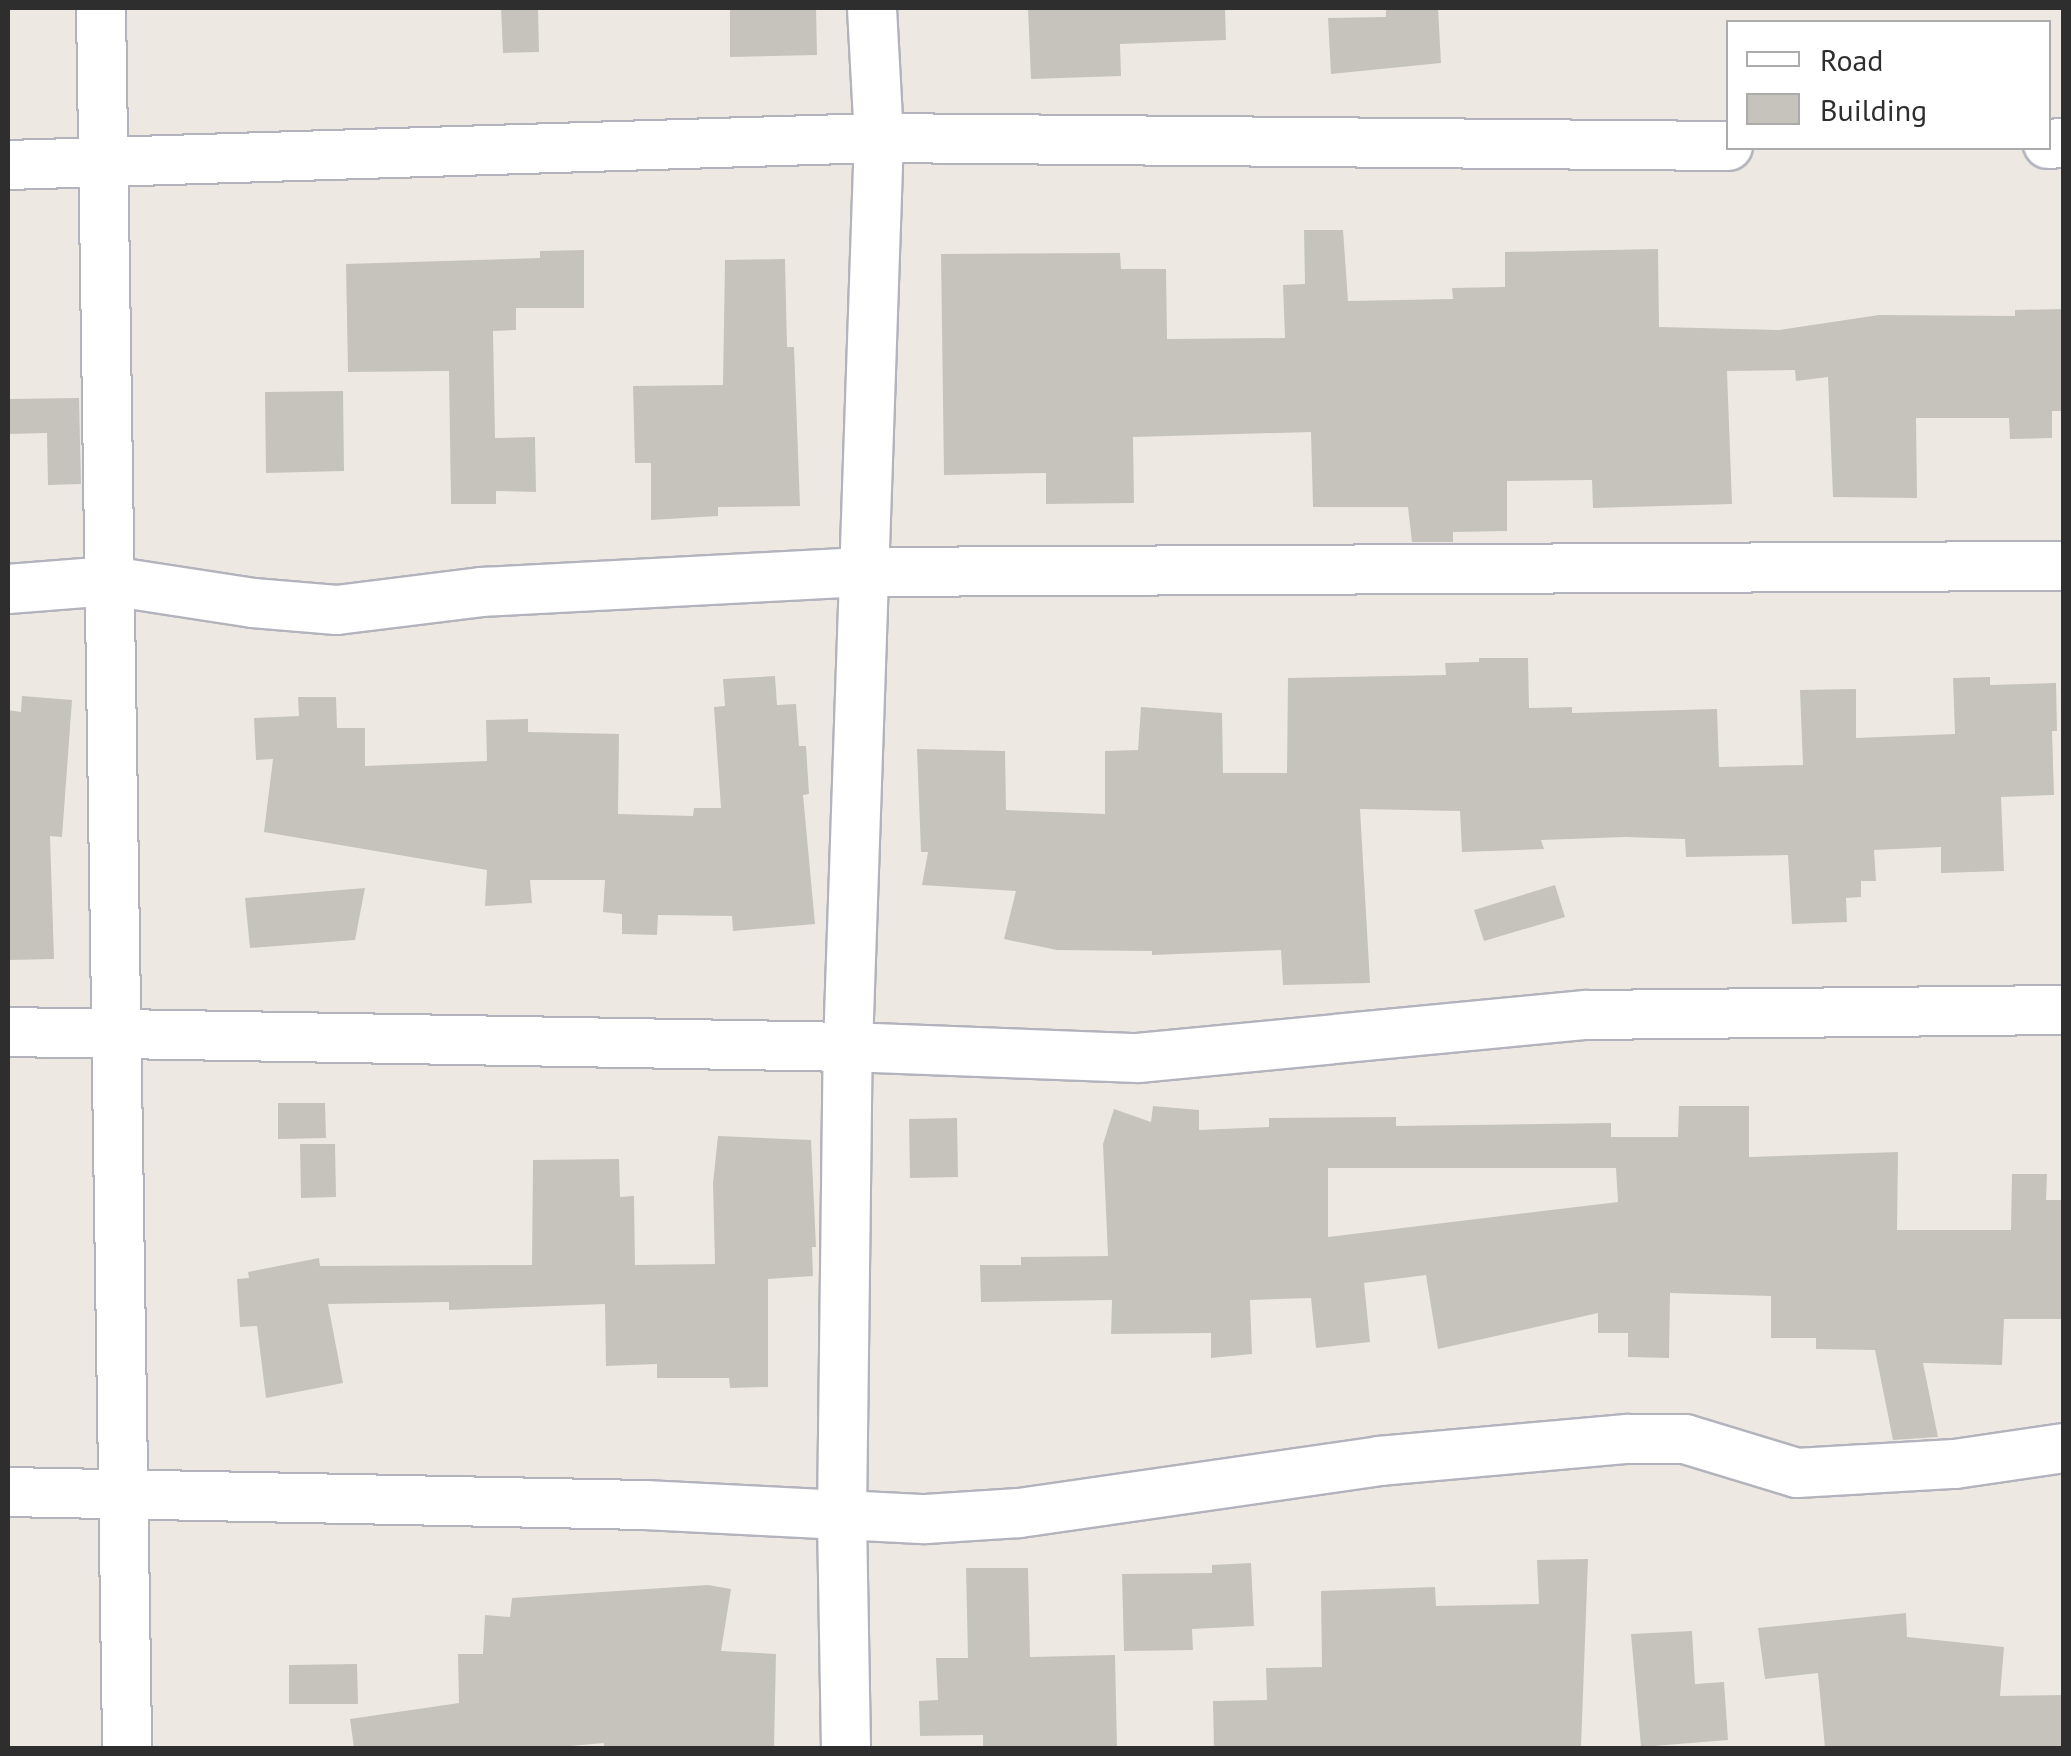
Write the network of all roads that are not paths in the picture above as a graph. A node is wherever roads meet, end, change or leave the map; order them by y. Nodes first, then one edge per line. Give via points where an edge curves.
1 (102, 8) edge
2 (872, 8) edge
3 (879, 138) junction
4 (1726, 146) edge
5 (104, 162) junction
6 (8, 165) edge
7 (2064, 566) edge
8 (862, 572) junction
9 (110, 580) junction
10 (8, 589) edge
11 (2064, 1010) edge
12 (8, 1032) edge
13 (116, 1034) junction
14 (848, 1047) junction
15 (2064, 1448) edge
16 (123, 1491) junction
17 (8, 1492) edge
18 (842, 1516) junction
19 (127, 1748) edge
20 (846, 1748) edge

1 - 5 street
2 - 3 street
3 - 4 street
3 - 5 street
3 - 8 street
5 - 6 street
5 - 9 street
7 - 8 street
8 - 9 street via 481,592 337,610
8 - 14 street
9 - 10 street
9 - 13 street
11 - 14 street via 1586,1016 1138,1058
12 - 13 street
13 - 14 street
13 - 16 street
14 - 18 street
15 - 18 street via 1955,1464 1797,1473 1685,1439 1627,1439 1378,1461 1019,1513
16 - 17 street
16 - 18 street
16 - 19 street
18 - 20 street

